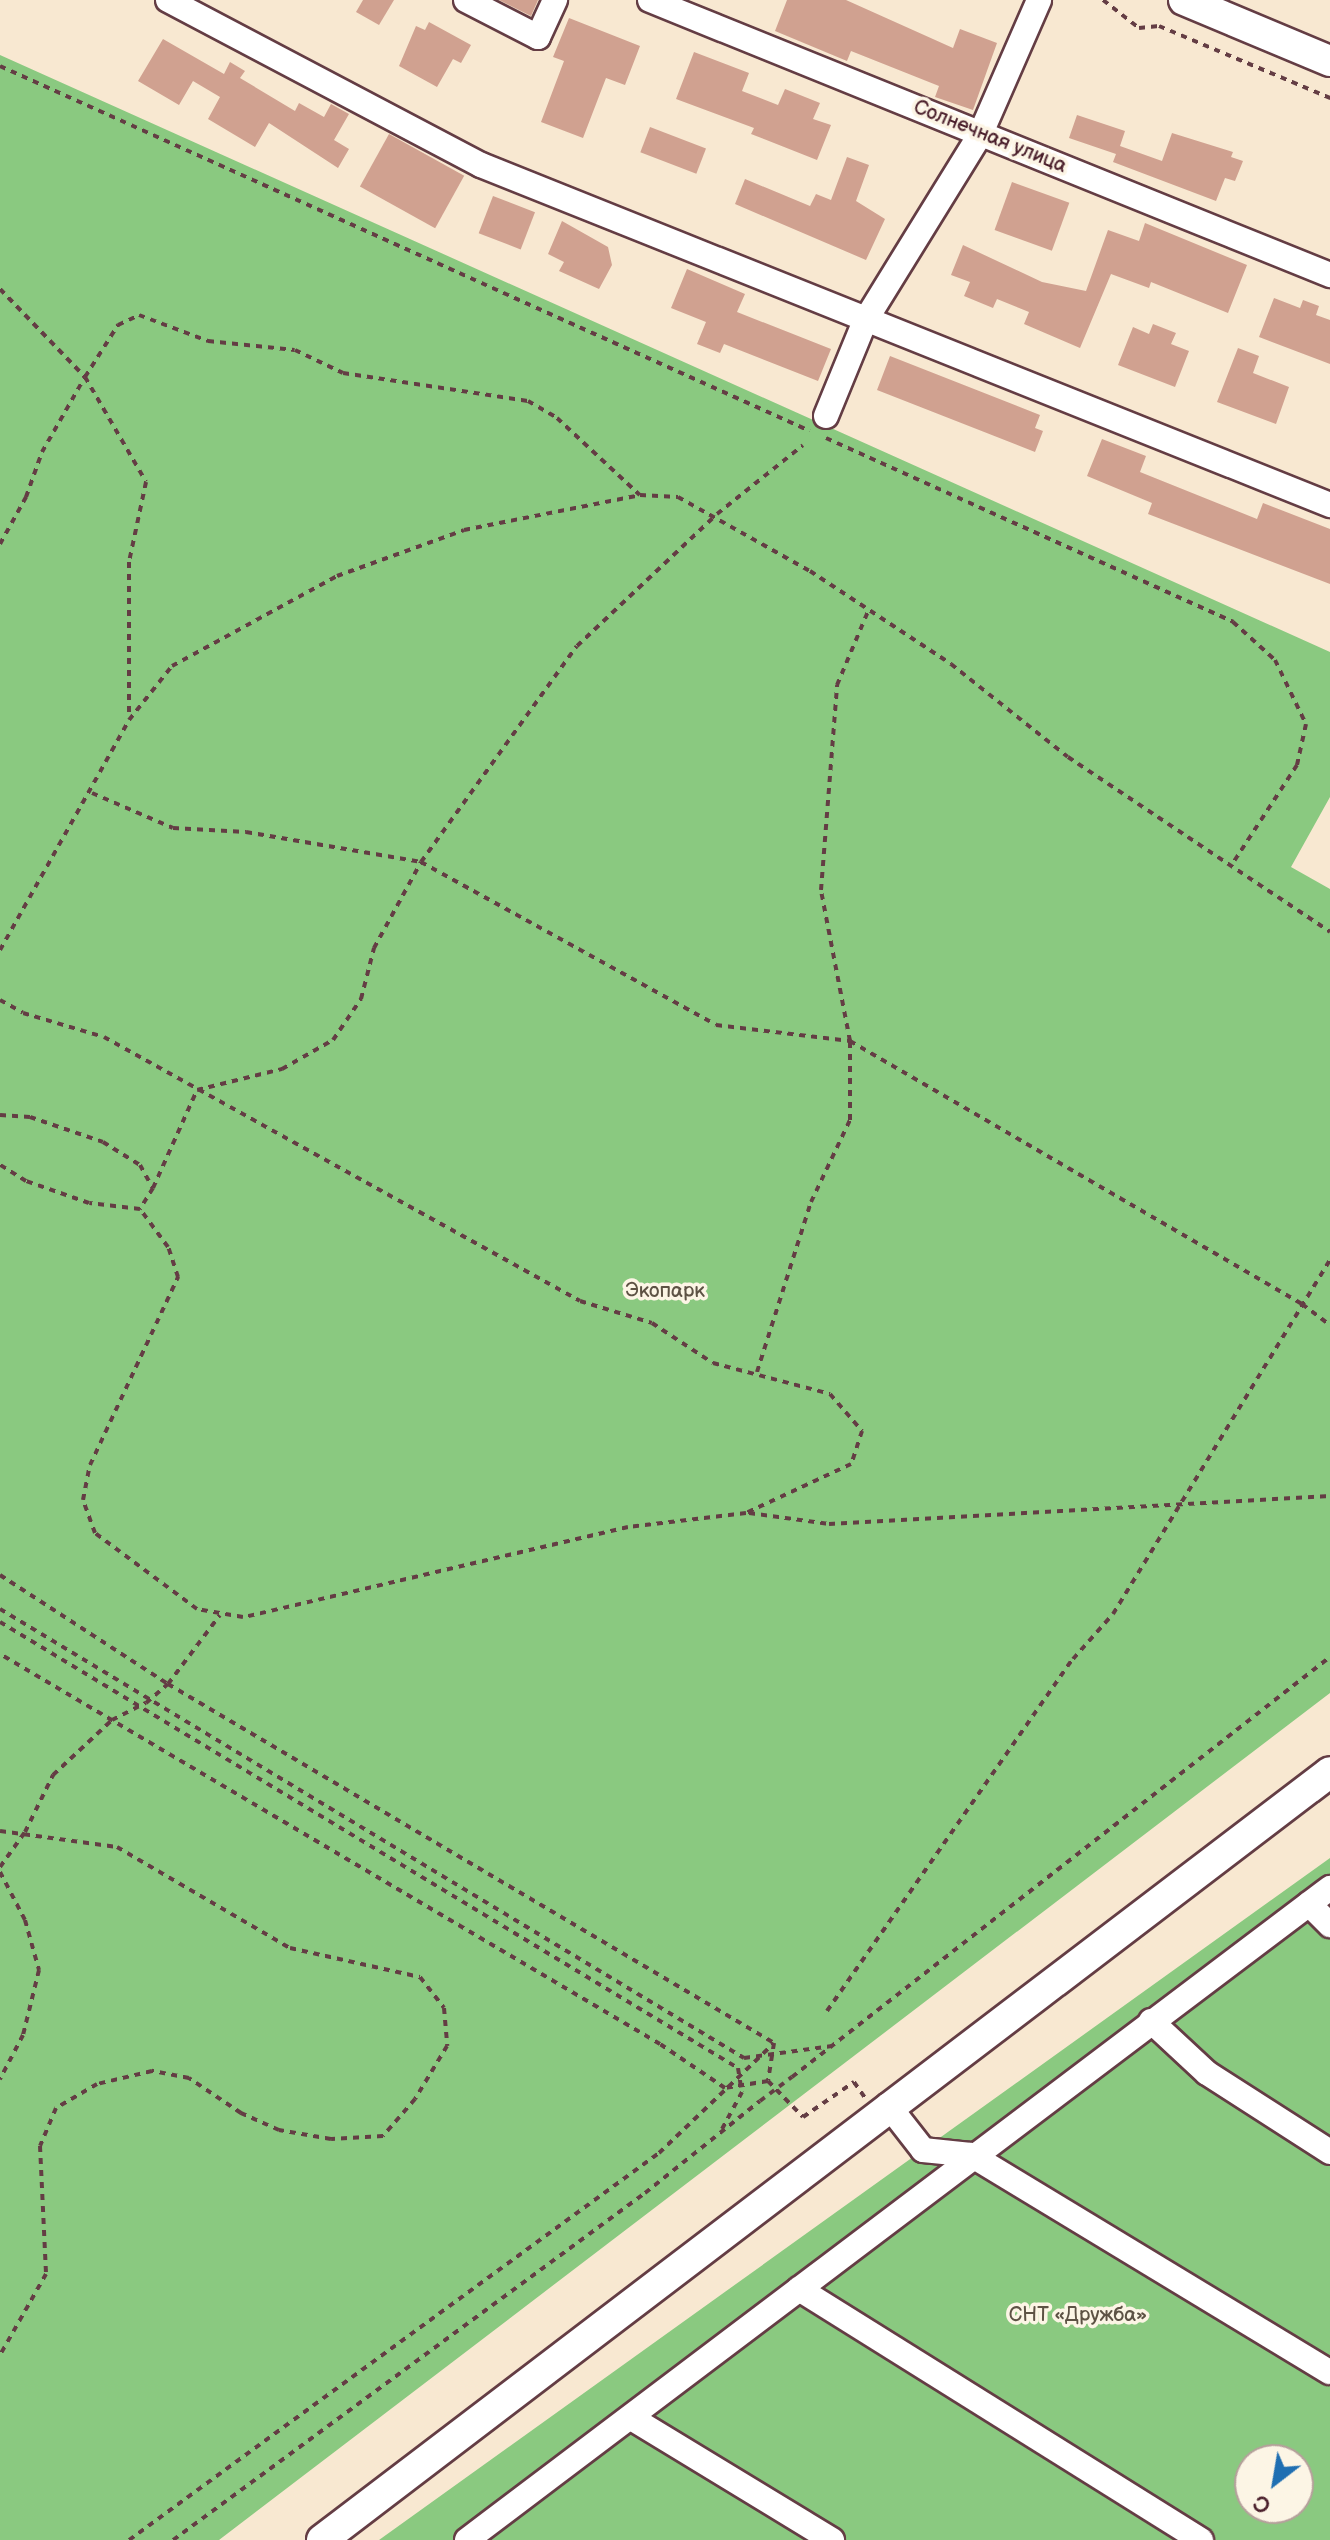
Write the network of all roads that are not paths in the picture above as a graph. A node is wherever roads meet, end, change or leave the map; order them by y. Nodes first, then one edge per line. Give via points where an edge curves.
1 (168, 0) edge
2 (466, 0) edge
3 (555, 0) edge
4 (650, 0) edge
5 (1039, 0) edge
6 (1184, 0) edge
7 (1330, 61) edge
8 (981, 133) junction
9 (1330, 275) edge
10 (865, 321) junction
11 (826, 416) dead end
12 (1330, 505) edge
13 (1330, 1772) edge
14 (1330, 1888) edge
15 (1309, 1904) junction
16 (1330, 1925) edge
17 (1151, 2021) junction
18 (882, 2110) junction
19 (1330, 2152) edge
20 (971, 2155) junction
21 (799, 2289) junction
22 (1330, 2372) edge
23 (633, 2419) junction
24 (322, 2540) edge
25 (467, 2540) edge
26 (832, 2540) edge
27 (1201, 2540) edge

1 - 10 street via 481,165
2 - 3 street via 538,37
4 - 8 street, Солнечная улица
5 - 8 street
6 - 7 main road
8 - 9 street, Солнечная улица
8 - 10 street
10 - 11 street
10 - 12 street
13 - 18 main road
14 - 15 street
15 - 16 street
15 - 17 street
17 - 19 street via 1207,2073
17 - 20 street
18 - 20 street via 923,2150
18 - 24 main road
20 - 21 street
20 - 22 street
21 - 23 street
21 - 27 street
23 - 25 street
23 - 26 street

